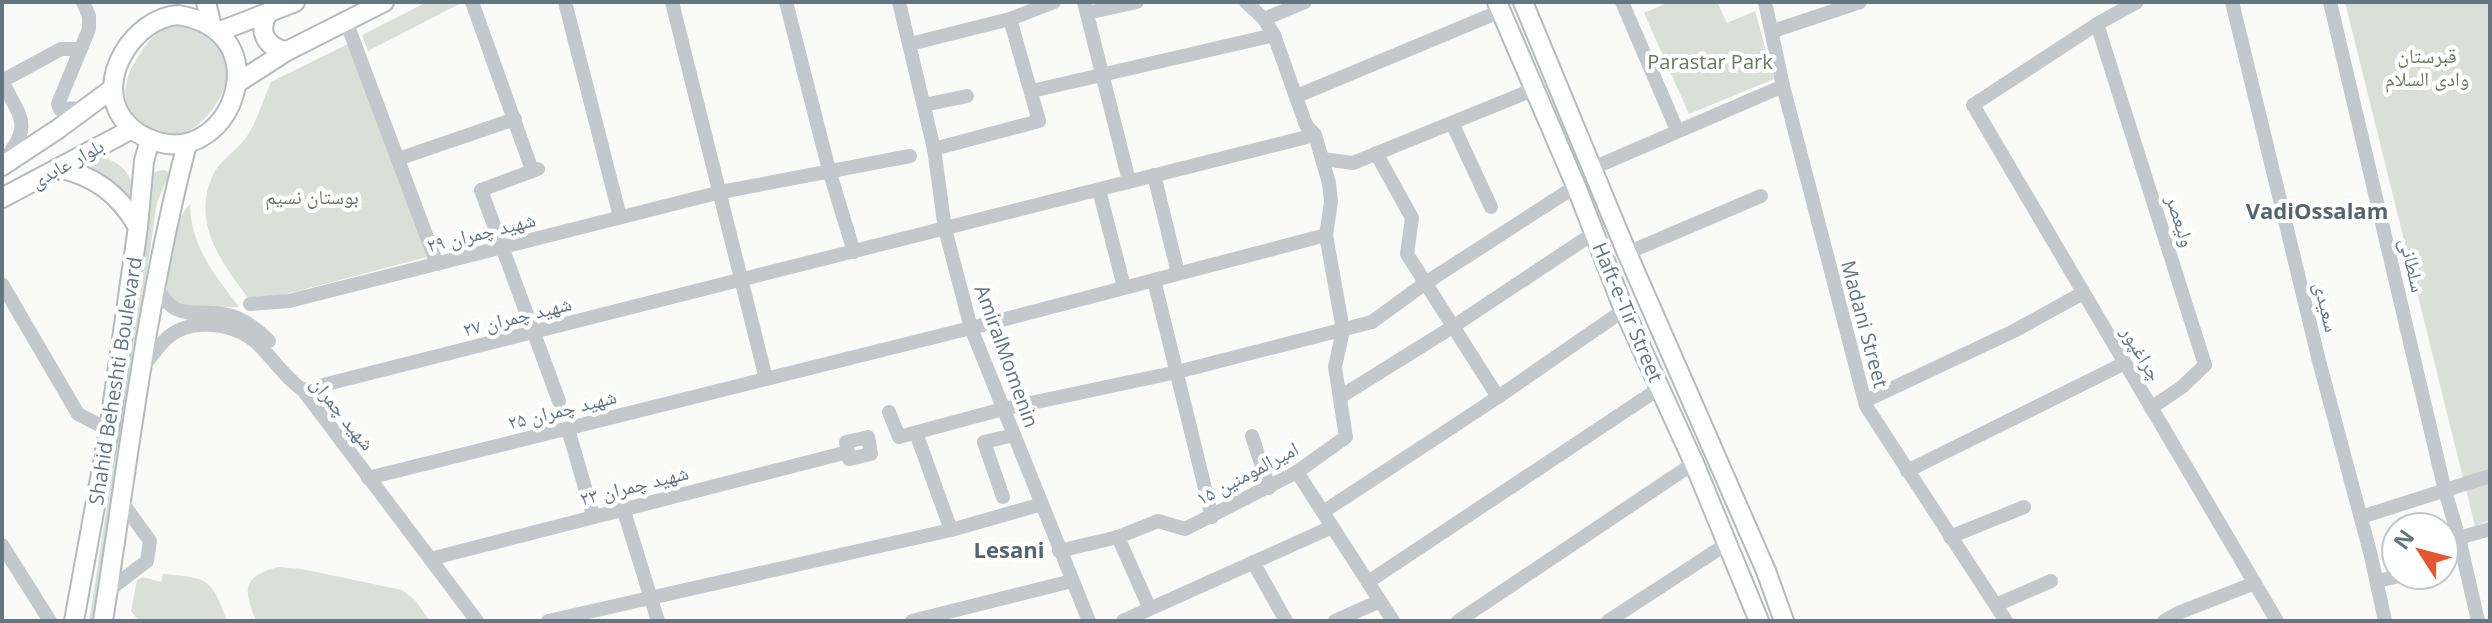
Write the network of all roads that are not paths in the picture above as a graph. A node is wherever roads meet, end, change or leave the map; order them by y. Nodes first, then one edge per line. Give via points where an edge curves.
1 (83, 2) edge
2 (206, 2) edge
3 (295, 2) edge
4 (384, 2) edge
5 (472, 2) edge
6 (565, 2) edge
7 (672, 2) edge
8 (786, 2) edge
9 (899, 2) edge
10 (1054, 2) edge
11 (1137, 2) edge
12 (1246, 2) edge
13 (1305, 2) edge
14 (1523, 2) edge
15 (1622, 2) edge
16 (1765, 2) edge
17 (1860, 2) edge
18 (2137, 2) edge
19 (2232, 2) edge
20 (2330, 2) edge
21 (1499, 6) edge
22 (1085, 7) edge
23 (270, 11) junction
24 (155, 12) edge
25 (1010, 19) junction
26 (1264, 19) junction
27 (346, 21) junction
28 (2097, 24) junction
29 (215, 29) junction
30 (1773, 31) junction
31 (1274, 35) junction
32 (910, 44) junction
33 (79, 49) junction
34 (287, 51) junction
35 (1101, 76) junction
36 (2, 81) edge
37 (237, 83) junction
38 (1783, 86) junction
39 (112, 89) junction
40 (1535, 89) junction
41 (1032, 91) junction
42 (967, 96) dead end
43 (1297, 96) junction
44 (924, 105) junction
45 (85, 108) junction
46 (515, 119) junction
47 (1452, 123) junction
48 (132, 129) junction
49 (1677, 130) junction
50 (1315, 135) junction
51 (150, 140) junction
52 (187, 144) junction
53 (934, 149) junction
54 (1376, 153) junction
55 (910, 156) dead end
56 (398, 159) junction
57 (1323, 159) junction
58 (2, 164) edge
59 (58, 168) junction
60 (1593, 168) junction
61 (829, 170) junction
62 (1154, 175) junction
63 (1129, 181) junction
64 (1576, 186) junction
65 (1099, 190) junction
66 (141, 191) junction
67 (721, 192) junction
68 (173, 196) junction
69 (1761, 196) dead end
70 (2, 198) edge
71 (1491, 207) dead end
72 (620, 217) junction
73 (138, 227) junction
74 (945, 229) junction
75 (1594, 233) junction
76 (1326, 235) junction
77 (504, 247) junction
78 (854, 252) junction
79 (1627, 253) junction
80 (437, 264) junction
81 (1178, 273) junction
82 (1154, 280) junction
83 (741, 281) junction
84 (2, 284) edge
85 (156, 284) junction
86 (1424, 284) junction
87 (1124, 287) junction
88 (2083, 293) junction
89 (250, 304) dead end
90 (1624, 310) junction
91 (1454, 326) junction
92 (971, 328) junction
93 (1343, 330) junction
94 (534, 333) junction
95 (2125, 363) junction
96 (142, 369) junction
97 (1177, 372) junction
98 (766, 379) junction
99 (1660, 388) junction
100 (303, 390) junction
101 (1340, 397) junction
102 (1498, 397) junction
103 (559, 401) dead end
104 (1865, 401) junction
105 (2151, 408) junction
106 (1003, 409) junction
107 (889, 412) dead end
108 (568, 429) junction
109 (109, 430) junction
110 (916, 433) junction
111 (1014, 435) junction
112 (1252, 436) dead end
113 (848, 452) dead end
114 (1694, 463) junction
115 (1907, 471) junction
116 (1297, 472) junction
117 (2490, 476) edge
118 (368, 478) junction
119 (1269, 488) junction
120 (2445, 491) junction
121 (1003, 497) dead end
122 (121, 501) junction
123 (1042, 504) junction
124 (2024, 507) dead end
125 (623, 508) junction
126 (2451, 511) edge
127 (1323, 512) junction
128 (593, 515) junction
129 (1212, 517) junction
130 (2361, 517) junction
131 (1332, 527) junction
132 (951, 530) junction
133 (2490, 530) edge
134 (1118, 537) junction
135 (1950, 537) junction
136 (2460, 538) edge
137 (2460, 542) edge
138 (1728, 543) junction
139 (2, 545) edge
140 (1059, 551) junction
141 (430, 559) junction
142 (1253, 562) junction
143 (2380, 580) edge
144 (1072, 581) junction
145 (2051, 581) dead end
146 (2377, 581) junction
147 (1368, 582) junction
148 (2255, 583) junction
149 (108, 591) junction
150 (649, 598) junction
151 (1380, 601) junction
152 (1996, 605) junction
153 (1149, 607) junction
154 (1758, 620) edge
155 (50, 621) edge
156 (74, 621) edge
157 (103, 621) edge
158 (477, 621) edge
159 (548, 621) edge
160 (658, 621) edge
161 (912, 621) edge
162 (1089, 621) edge
163 (1123, 621) edge
164 (1286, 621) edge
165 (1335, 621) edge
166 (1393, 621) edge
167 (1458, 621) edge
168 (1608, 621) edge
169 (1784, 621) edge
170 (2006, 621) edge
171 (2164, 621) edge
172 (2277, 621) edge
173 (2385, 621) edge
174 (2478, 621) edge

1 - 33 street via 89,29
2 - 29 main road
3 - 23 main road
4 - 27 main road
5 - 46 street
6 - 72 street
7 - 67 street
8 - 61 street
9 - 32 street, AmiralMomenin
10 - 25 street
11 - 22 street
12 - 26 street
13 - 26 street
14 - 60 main road, Haft-e-Tir Street
15 - 49 street
16 - 30 street, Madani Street
17 - 30 street
18 - 28 street
19 - 130 street, سعیدی
20 - 120 street, سلطانی
21 - 40 main road, Haft-e-Tir Street
21 - 43 street
22 - 35 street
23 - 29 main road
23 - 34 main road via 264,19 264,37
24 - 29 main road via 190,17
24 - 39 main road via 119,62
25 - 32 street
25 - 41 street
26 - 31 street
27 - 34 main road
27 - 56 street
28 - 88 street, چراغپور via 1973,105
28 - 105 street, ولیعصر via 2205,365
29 - 37 main road via 237,60
30 - 38 street, Madani Street
31 - 35 street
31 - 43 street
32 - 44 street, AmiralMomenin
33 - 36 street via 61,49
33 - 45 street via 58,104 66,110
34 - 37 main road
35 - 41 street
35 - 63 street
36 - 58 street via 23,133
37 - 52 main road via 218,123
38 - 49 street
38 - 104 street, Madani Street
39 - 45 main road, بلوار عابدی
39 - 48 main road via 117,109
40 - 47 street
40 - 64 main road, Haft-e-Tir Street
41 - 53 street via 1039,121
42 - 44 street
43 - 50 street
44 - 53 street, AmiralMomenin
45 - 58 main road, بلوار عابدی
46 - 56 street
46 - 77 street via 535,170 481,190
47 - 54 street
47 - 71 street
48 - 51 main road
48 - 59 main road, بلوار عابدی
49 - 60 street
50 - 57 street
50 - 62 street, شهید چمران ۲۷
51 - 52 main road
51 - 66 main road, Shahid Beheshti Boulevard
52 - 68 main road, Shahid Beheshti Boulevard
53 - 74 street, AmiralMomenin
54 - 57 street via 1353,163
54 - 86 street via 1412,218 1407,254
55 - 61 street, شهید چمران ۲۹
56 - 80 street
57 - 76 street via 1331,202
59 - 70 main road, بلوار عابدی
59 - 73 main road via 105,187
60 - 79 main road, Haft-e-Tir Street
61 - 67 street, شهید چمران ۲۹
61 - 78 street
62 - 63 street, شهید چمران ۲۷
62 - 81 street
63 - 65 street, شهید چمران ۲۷
64 - 75 main road, Haft-e-Tir Street
64 - 86 street
65 - 74 street, شهید چمران ۲۷
65 - 87 street
66 - 68 main road via 162,186
66 - 73 main road, Shahid Beheshti Boulevard
67 - 72 street, شهید چمران ۲۹
67 - 83 street
68 - 85 main road, Shahid Beheshti Boulevard
69 - 79 street
72 - 77 street, شهید چمران ۲۹
73 - 109 main road, Shahid Beheshti Boulevard
74 - 78 street, شهید چمران ۲۷
74 - 92 street, AmiralMomenin
75 - 90 main road, Haft-e-Tir Street
75 - 91 street
76 - 81 street, شهید چمران ۲۵
76 - 93 street
77 - 80 street, شهید چمران ۲۹
77 - 94 street
78 - 83 street, شهید چمران ۲۷
79 - 169 main road, Haft-e-Tir Street
80 - 89 street, شهید چمران ۲۹ via 289,301
81 - 82 street, شهید چمران ۲۵
82 - 87 street, شهید چمران ۲۵
82 - 97 street
83 - 94 street, شهید چمران ۲۷
83 - 98 street
84 - 109 street via 78,414
85 - 96 main road, Shahid Beheshti Boulevard
85 - 100 street via 167,303 181,312 218,313 246,321 280,354
86 - 91 street
86 - 93 street via 1372,322
87 - 92 street, شهید چمران ۲۵
88 - 95 street, چراغپور
88 - 104 street
90 - 99 main road, Haft-e-Tir Street
90 - 102 street
91 - 101 street
91 - 102 street
92 - 98 street, شهید چمران ۲۵
92 - 106 street, AmiralMomenin
93 - 97 street
93 - 101 street, امیرالمومنین ۱۵ via 1335,367
94 - 100 street, شهید چمران ۲۷
94 - 103 street
95 - 105 street, چراغپور
95 - 115 street
96 - 100 street, شهید چمران via 175,332 221,325 251,338
96 - 122 main road, Shahid Beheshti Boulevard
97 - 106 street
97 - 129 street
98 - 108 street, شهید چمران ۲۵
99 - 114 main road, Haft-e-Tir Street
99 - 147 street
100 - 118 street, شهید چمران
101 - 116 street, امیرالمومنین ۱۵ via 1346,437
102 - 127 street
104 - 115 street, Madani Street
105 - 148 street, چراغپور
106 - 110 street
106 - 111 street, AmiralMomenin
107 - 110 street via 899,437
108 - 118 street, شهید چمران ۲۵
108 - 128 street
109 - 156 main road, Shahid Beheshti Boulevard
110 - 132 street
111 - 121 street via 984,442
111 - 123 street, AmiralMomenin
112 - 119 street
113 - 125 street, شهید چمران ۲۳
114 - 138 main road, Haft-e-Tir Street
114 - 167 street
115 - 135 street, Madani Street
116 - 119 street, امیرالمومنین ۱۵
116 - 127 street
117 - 120 street
118 - 141 street, شهید چمران
119 - 129 street, امیرالمومنین ۱۵
120 - 126 street, سلطانی
120 - 130 street
122 - 149 main road, Shahid Beheshti Boulevard
122 - 149 street via 150,541 147,561
123 - 132 street
123 - 140 street, AmiralMomenin
124 - 135 street
125 - 128 street, شهید چمران ۲۳
125 - 150 street
127 - 131 street
128 - 141 street, شهید چمران ۲۳
129 - 134 street, امیرالمومنین ۱۵ via 1185,529 1158,521
130 - 146 street, سعیدی
131 - 142 street
131 - 147 street
132 - 150 street
133 - 136 street
134 - 140 street, امیرالمومنین ۱۵
134 - 153 street
135 - 152 street, Madani Street
137 - 174 street, سلطانی
138 - 154 main road, Haft-e-Tir Street
138 - 168 street
139 - 155 street
140 - 144 street, AmiralMomenin
141 - 158 street, شهید چمران
142 - 153 street
142 - 164 street
143 - 146 street
144 - 161 street
144 - 162 street, AmiralMomenin
145 - 152 street
146 - 173 street, سعیدی
147 - 151 street
148 - 171 street
148 - 172 street, چراغپور
149 - 157 main road, Shahid Beheshti Boulevard
150 - 159 street
150 - 160 street
151 - 165 street
151 - 166 street
152 - 170 street, Madani Street
153 - 163 street

